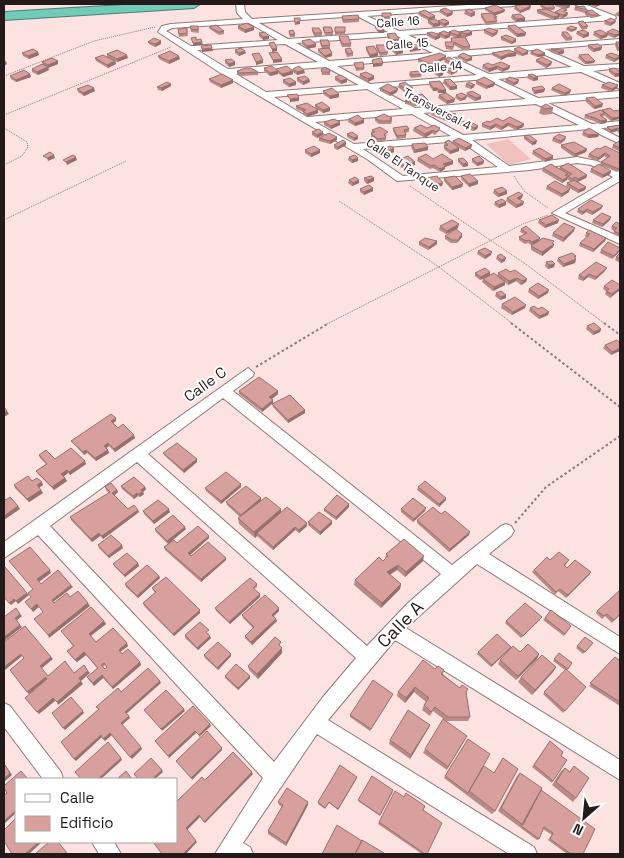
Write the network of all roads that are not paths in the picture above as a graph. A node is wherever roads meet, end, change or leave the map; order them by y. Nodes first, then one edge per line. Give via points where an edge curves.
1 (108, 4) edge
2 (194, 4) edge
3 (240, 4) edge
4 (514, 4) edge
5 (578, 4) edge
6 (445, 8) junction
7 (4, 10) edge
8 (358, 15) junction
9 (4, 16) edge
10 (462, 16) dead end
11 (471, 20) dead end
12 (616, 20) edge
13 (250, 21) junction
14 (488, 27) junction
15 (398, 34) junction
16 (504, 34) edge
17 (286, 41) junction
18 (519, 41) dead end
19 (620, 41) edge
20 (534, 47) junction
21 (186, 49) junction
22 (443, 54) junction
23 (323, 63) junction
24 (620, 66) edge
25 (584, 69) junction
26 (225, 72) junction
27 (490, 77) junction
28 (364, 85) junction
29 (620, 86) edge
30 (620, 94) edge
31 (264, 95) junction
32 (536, 100) junction
33 (412, 111) junction
34 (305, 120) junction
35 (620, 124) edge
36 (591, 127) junction
37 (461, 137) junction
38 (620, 141) edge
39 (354, 147) junction
40 (507, 169) junction
41 (620, 176) edge
42 (557, 213) joint
43 (620, 241) edge
44 (248, 373) road end
45 (224, 391) junction
46 (138, 453) junction
47 (39, 525) junction
48 (506, 531) road end
49 (4, 551) edge
50 (477, 555) junction
51 (453, 575) junction
52 (393, 630) junction
53 (620, 646) edge
54 (368, 658) junction
55 (4, 712) edge
56 (315, 722) junction
57 (620, 771) edge
58 (275, 777) junction
59 (53, 778) edge
60 (103, 843) edge
61 (233, 852) edge
62 (111, 854) edge
63 (527, 854) edge

1 - 7 highway
2 - 9 highway
3 - 13 street via 241,13
4 - 6 street
5 - 12 street
6 - 8 street
6 - 10 street
8 - 13 street
8 - 15 street
11 - 14 street
12 - 14 street, Calle 16
13 - 17 street, Transversal 4
13 - 21 street, Calle El Tanque via 164,29
14 - 15 street, Calle 16
14 - 16 street
15 - 17 street, Calle 16
15 - 22 street
17 - 21 street, Calle 16
17 - 23 street, Transversal 4
18 - 20 street
19 - 20 street, Calle 15
20 - 22 street, Calle 15
20 - 25 street
21 - 26 street, Calle El Tanque
22 - 23 street, Calle 15
22 - 27 street
23 - 26 street, Calle 15
23 - 28 street, Transversal 4
24 - 25 street, Calle 14
25 - 27 street, Calle 14
25 - 29 street
26 - 31 street, Calle El Tanque
27 - 28 street, Calle 14
27 - 32 street
28 - 31 street, Calle 14
28 - 33 street, Transversal 4
30 - 32 street
31 - 34 street, Calle El Tanque
32 - 33 street
32 - 36 street
33 - 34 street
33 - 37 street, Transversal 4
34 - 39 street, Calle El Tanque
35 - 36 street
36 - 37 street
36 - 38 street
37 - 39 street
37 - 40 street, Transversal 4
39 - 40 street, Calle El Tanque via 401,179
40 - 41 street via 584,160
41 - 42 street
42 - 43 street
44 - 45 street, Calle C
45 - 46 street, Calle C
45 - 51 street
46 - 47 street, Calle C
46 - 54 street
47 - 49 street, Calle C
47 - 58 street
48 - 50 street, Calle A
50 - 51 street, Calle A
50 - 53 street
51 - 52 street, Calle A
52 - 54 street, Calle A
52 - 57 street
54 - 56 street, Calle A
55 - 59 street
56 - 58 street, Calle A
56 - 63 street
58 - 61 street, Calle A
60 - 62 street

